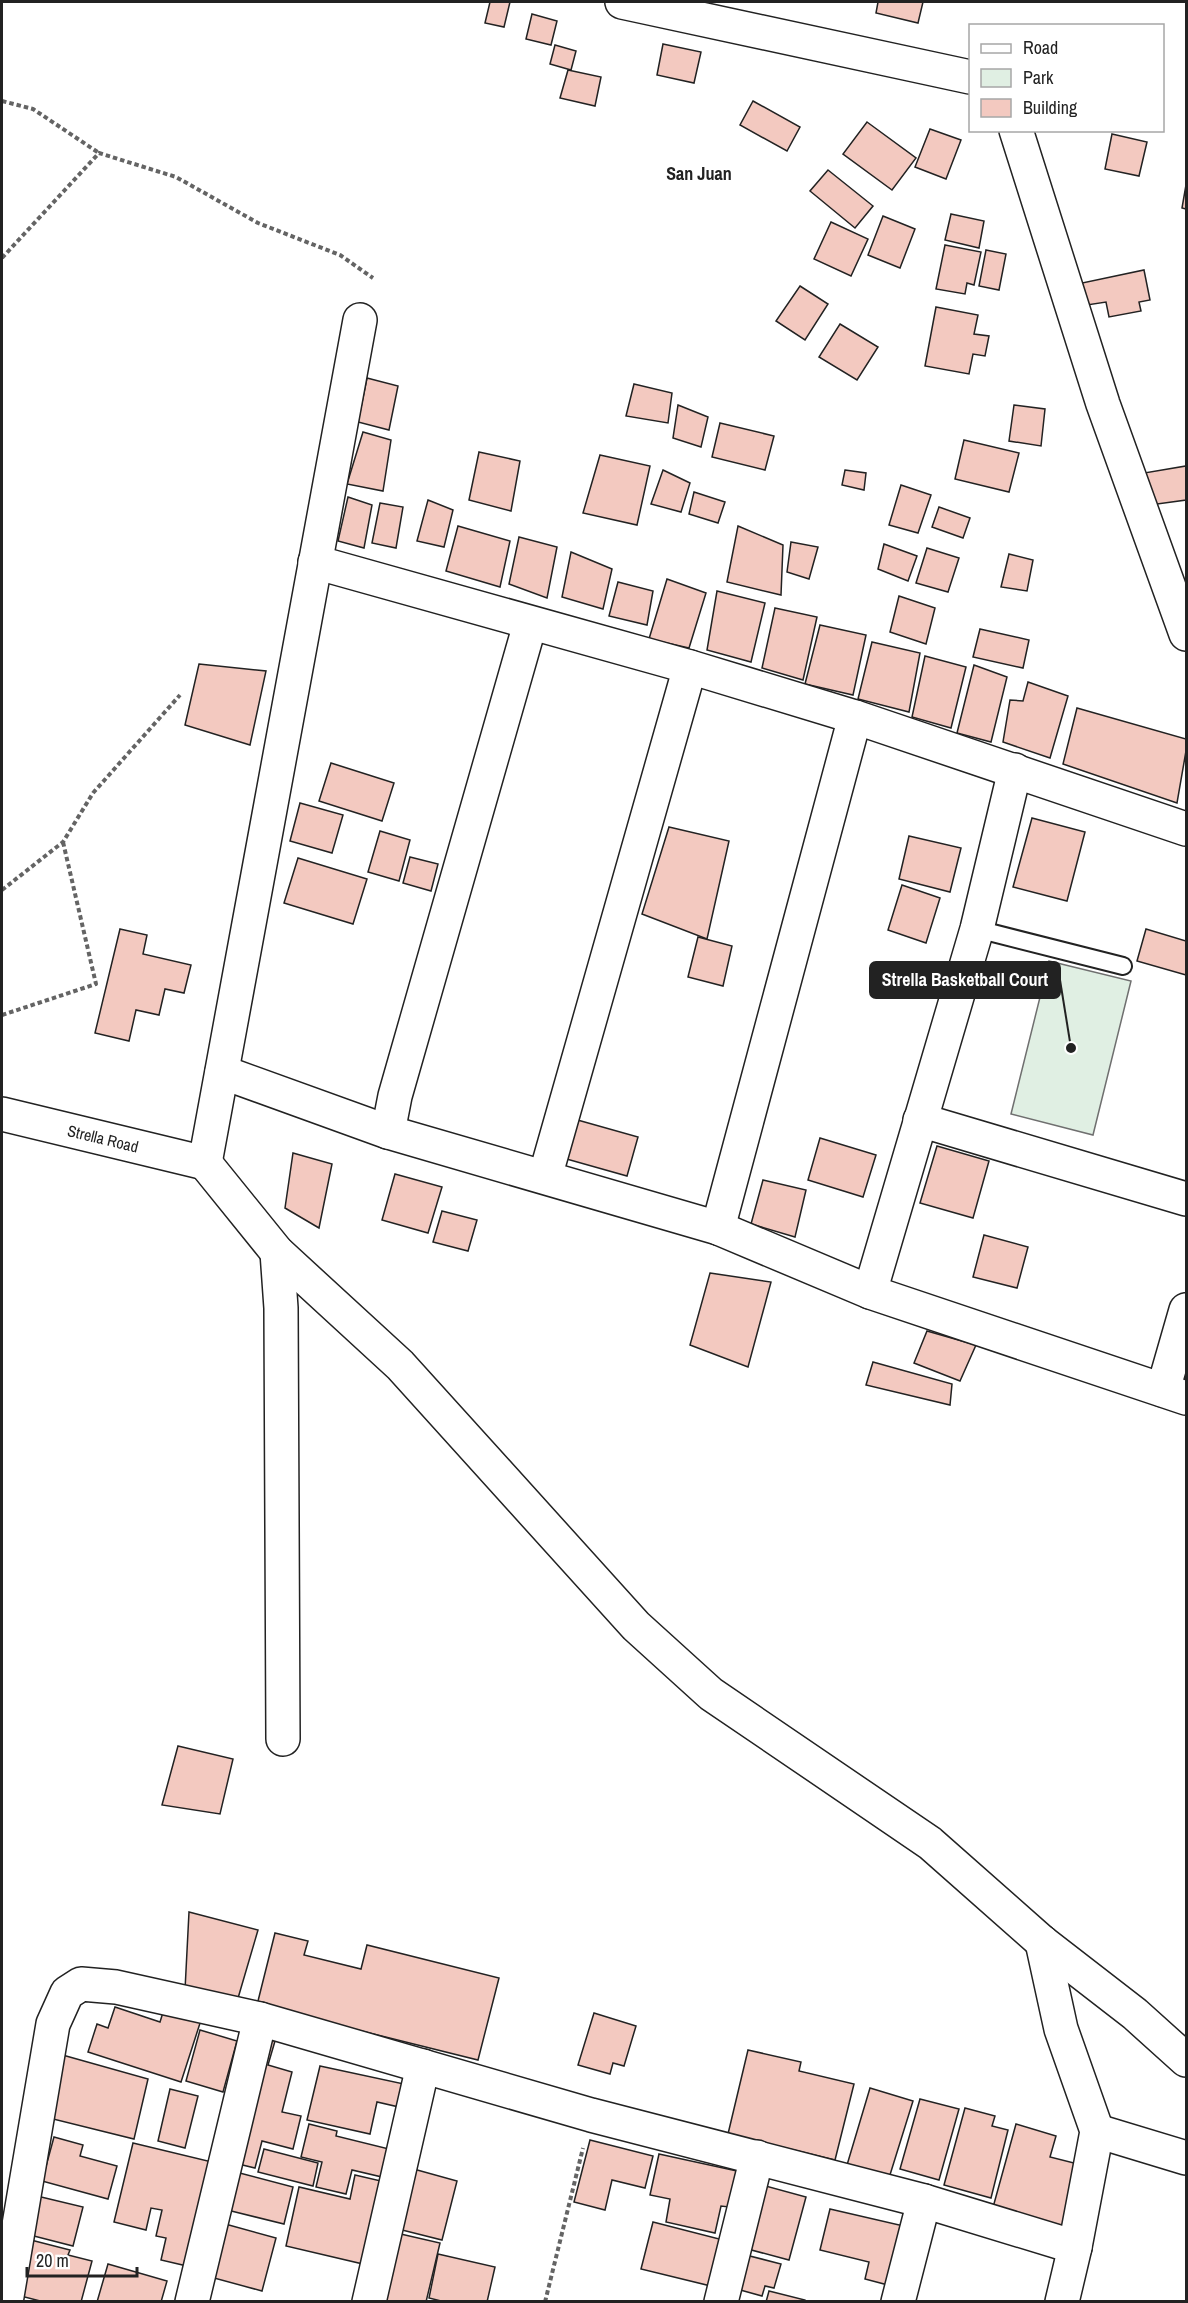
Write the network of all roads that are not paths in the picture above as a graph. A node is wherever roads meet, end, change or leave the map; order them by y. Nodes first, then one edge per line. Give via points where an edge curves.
1 (622, 2) edge
2 (969, 77) edge
3 (1017, 132) edge
4 (360, 320) dead end
5 (315, 562) junction
6 (530, 624) junction
7 (1186, 634) edge
8 (690, 667) junction
9 (855, 717) junction
10 (1015, 770) junction
11 (1186, 829) edge
12 (977, 929) junction
13 (1123, 966) dead end
14 (222, 1072) junction
15 (2, 1114) edge
16 (920, 1120) junction
17 (388, 1132) junction
18 (205, 1163) junction
19 (545, 1177) junction
20 (1186, 1199) edge
21 (718, 1228) junction
22 (277, 1252) junction
23 (870, 1292) junction
24 (1186, 1310) edge
25 (1175, 1394) edge
26 (283, 1739) dead end
27 (1041, 1942) junction
28 (260, 2019) junction
29 (1186, 2060) edge
30 (423, 2066) junction
31 (1097, 2131) junction
32 (757, 2157) junction
33 (1186, 2158) edge
34 (924, 2201) junction
35 (1075, 2247) junction
36 (6, 2301) edge
37 (192, 2301) edge
38 (369, 2301) edge
39 (721, 2301) edge
40 (898, 2301) edge
41 (1062, 2301) edge

1 - 2 street
3 - 7 street via 1103,404
4 - 5 street
5 - 6 street
5 - 14 street
6 - 8 street
6 - 17 street
8 - 9 street
8 - 19 street
9 - 10 street
9 - 21 street
10 - 11 street
10 - 12 street
12 - 13 lane
12 - 16 street
14 - 17 street
14 - 18 street
15 - 18 street, Strella Road
16 - 20 street
16 - 23 street
17 - 19 street
18 - 22 street
19 - 21 street
21 - 23 street
22 - 26 street via 281,1320
22 - 27 street via 400,1365 644,1634 711,1694 930,1843
23 - 25 street
24 - 25 street
27 - 29 street via 1135,2014
27 - 31 street via 1061,2029
28 - 30 street
28 - 36 street via 116,1987 81,1984 67,1993 53,2024
28 - 37 street
30 - 32 street via 591,2115
30 - 38 street
31 - 33 street
31 - 35 street
32 - 34 street
32 - 39 street
34 - 35 street
34 - 40 street
35 - 41 street

